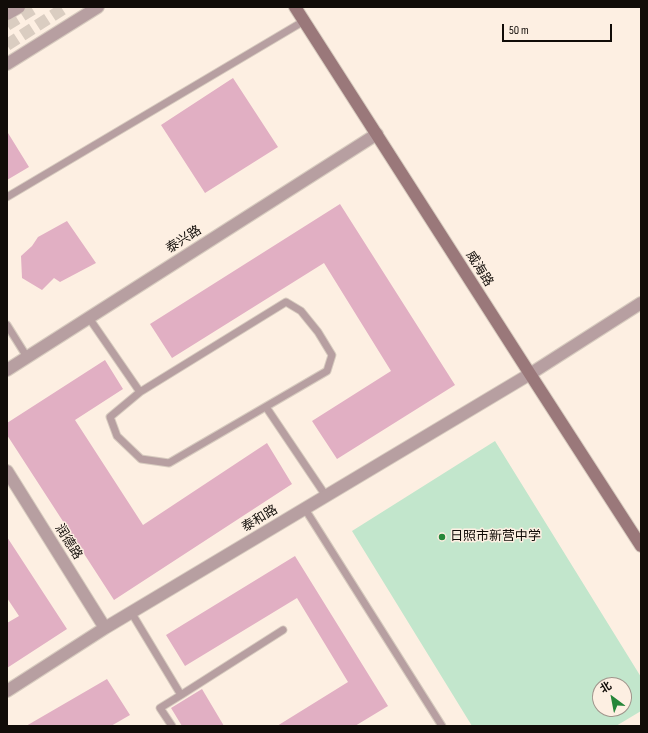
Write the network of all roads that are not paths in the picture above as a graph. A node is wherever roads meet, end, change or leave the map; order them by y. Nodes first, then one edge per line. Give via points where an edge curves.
1 (19, 7) edge
2 (98, 7) edge
3 (295, 7) edge
4 (7, 14) edge
5 (304, 21) junction
6 (7, 64) edge
7 (377, 134) junction
8 (7, 197) edge
9 (641, 303) edge
10 (89, 318) junction
11 (7, 324) edge
12 (27, 357) junction
13 (7, 370) edge
14 (530, 374) junction
15 (140, 392) junction
16 (266, 407) junction
17 (7, 470) edge
18 (326, 496) junction
19 (305, 509) junction
20 (641, 546) edge
21 (131, 612) junction
22 (105, 628) junction
23 (283, 630) dead end
24 (7, 690) edge
25 (181, 695) junction
26 (172, 726) edge
27 (442, 726) edge

1 - 4 street
2 - 6 street
3 - 5 main road, 威海路
5 - 7 main road, 威海路
5 - 8 lane
7 - 10 street, 泰兴路
7 - 14 main road, 威海路
9 - 14 street, 泰和路
10 - 12 street, 泰兴路
10 - 15 lane
11 - 12 lane
12 - 13 street, 泰兴路
14 - 18 street, 泰和路
14 - 20 main road, 威海路
15 - 16 lane via 110,418 117,436 141,459 169,464
15 - 16 lane via 286,302 301,311 332,355 327,371
16 - 18 lane
17 - 22 street, 润德路
18 - 19 street, 泰和路
19 - 21 street, 泰和路
19 - 27 lane
21 - 22 street, 泰和路
21 - 25 lane
22 - 24 street, 泰和路
23 - 25 lane
25 - 26 lane via 160,708

